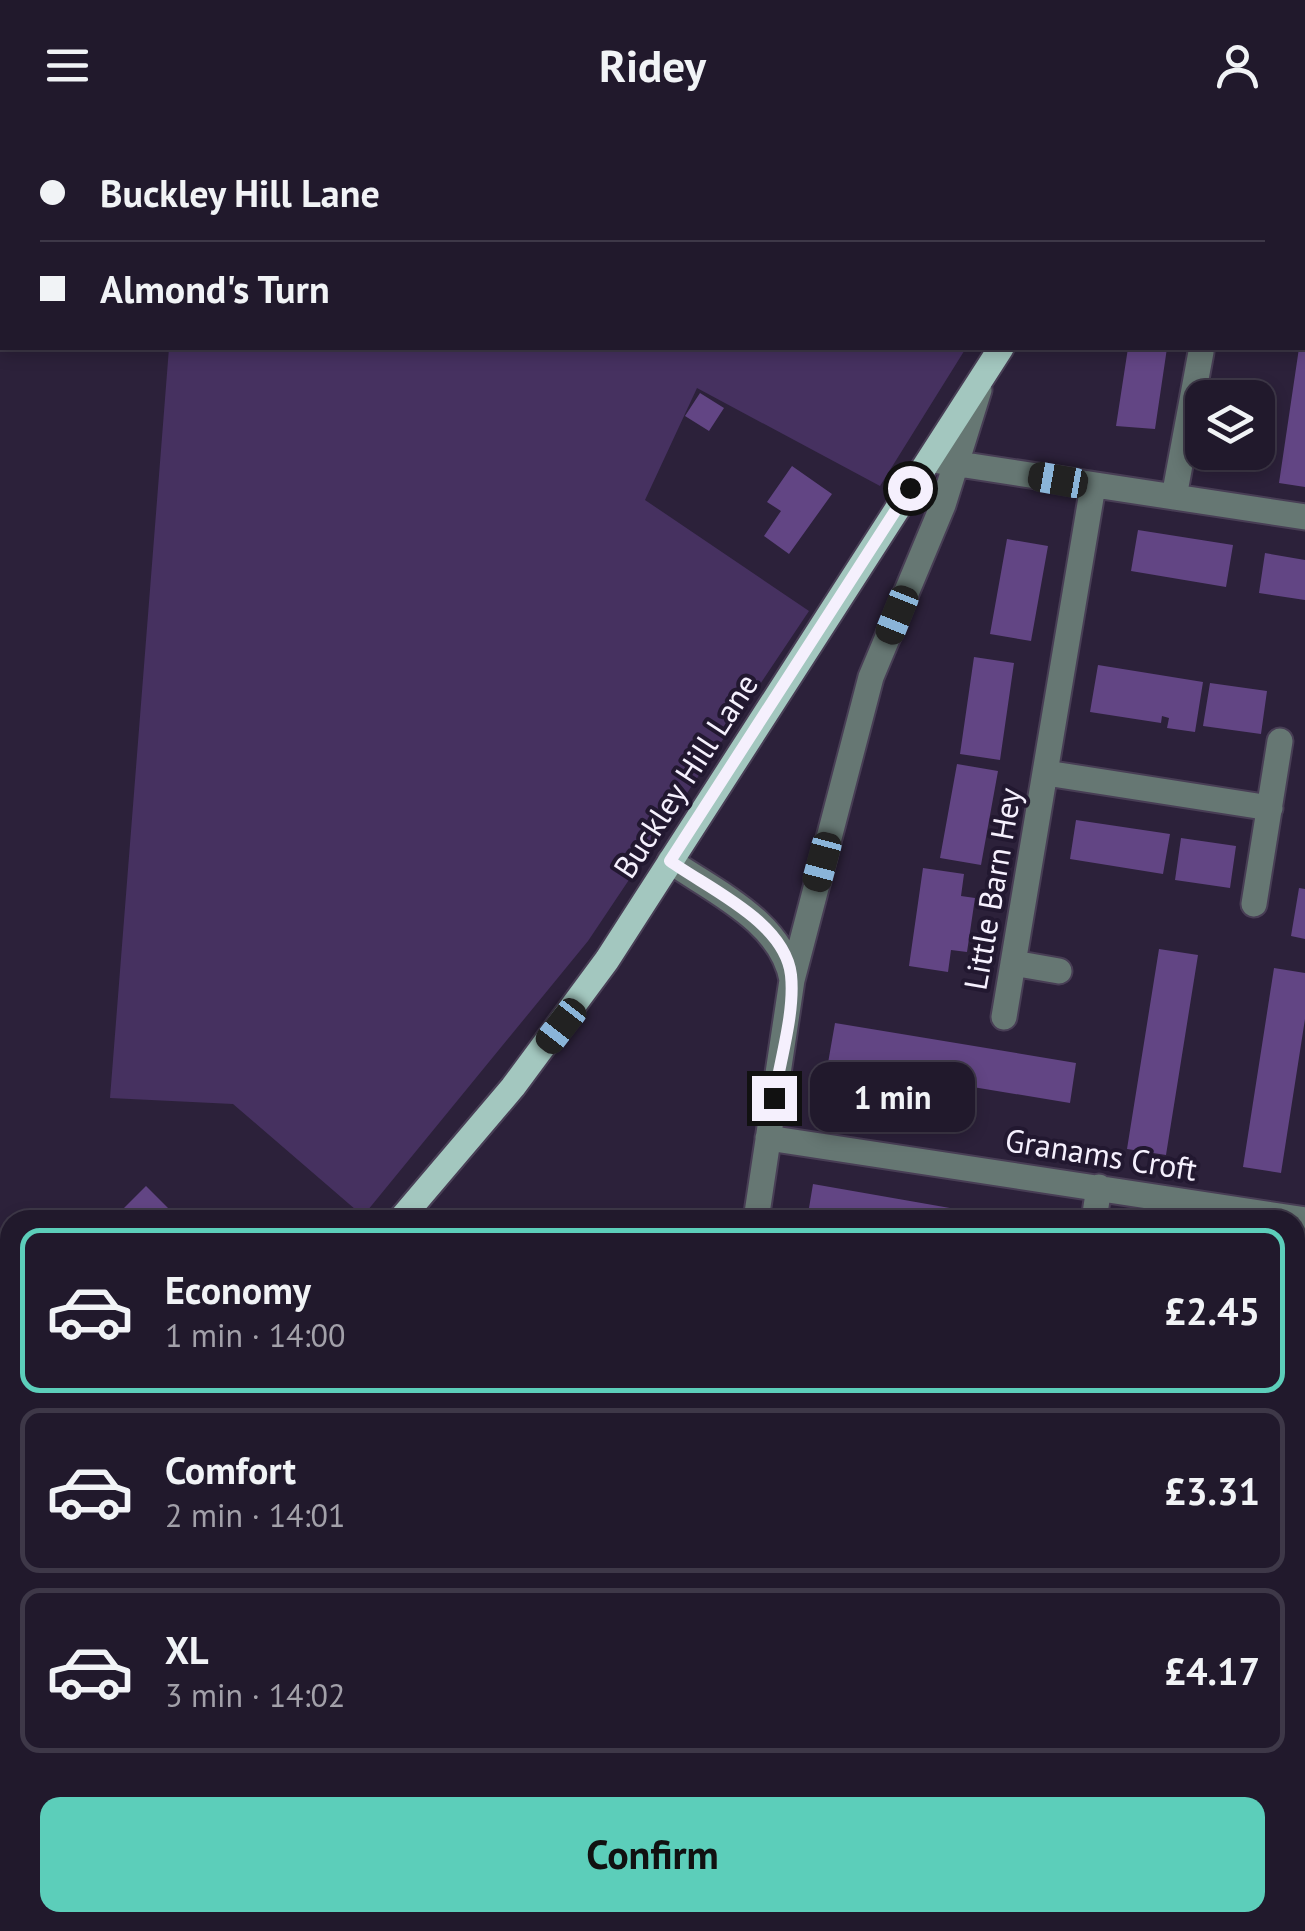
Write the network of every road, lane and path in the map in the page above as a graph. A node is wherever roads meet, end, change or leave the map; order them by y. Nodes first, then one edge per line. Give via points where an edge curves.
1 (999, 350) edge
2 (1201, 352) dead end
3 (983, 376) junction
4 (929, 459) junction
5 (956, 463) junction
6 (1093, 486) junction
7 (1174, 498) junction
8 (1305, 517) edge
9 (1280, 742) dead end
10 (1046, 773) junction
11 (1270, 808) junction
12 (670, 861) junction
13 (1254, 904) dead end
14 (1013, 962) junction
15 (1059, 971) dead end
16 (792, 980) junction
17 (1004, 1017) dead end
18 (768, 1138) junction
19 (1098, 1186) junction
20 (408, 1210) edge
21 (757, 1210) edge
22 (1095, 1210) edge
23 (1244, 1210) edge

1 - 3 main road, Buckley Hill Lane
2 - 7 street
3 - 4 main road, Buckley Hill Lane
3 - 5 street
4 - 5 street
4 - 12 main road, Buckley Hill Lane
5 - 6 street
5 - 16 street via 872,677
6 - 7 street
6 - 10 street, Little Barn Hey
7 - 8 street
9 - 11 street
10 - 11 street, Little Barn Hey
10 - 14 street, Little Barn Hey
11 - 13 street
12 - 16 street via 769,932
12 - 20 main road, Buckley Hill Lane via 561,1026
14 - 15 street
14 - 17 street, Little Barn Hey
16 - 18 street
18 - 19 street, Granams Croft
18 - 21 street
19 - 22 street
19 - 23 street, Granams Croft

